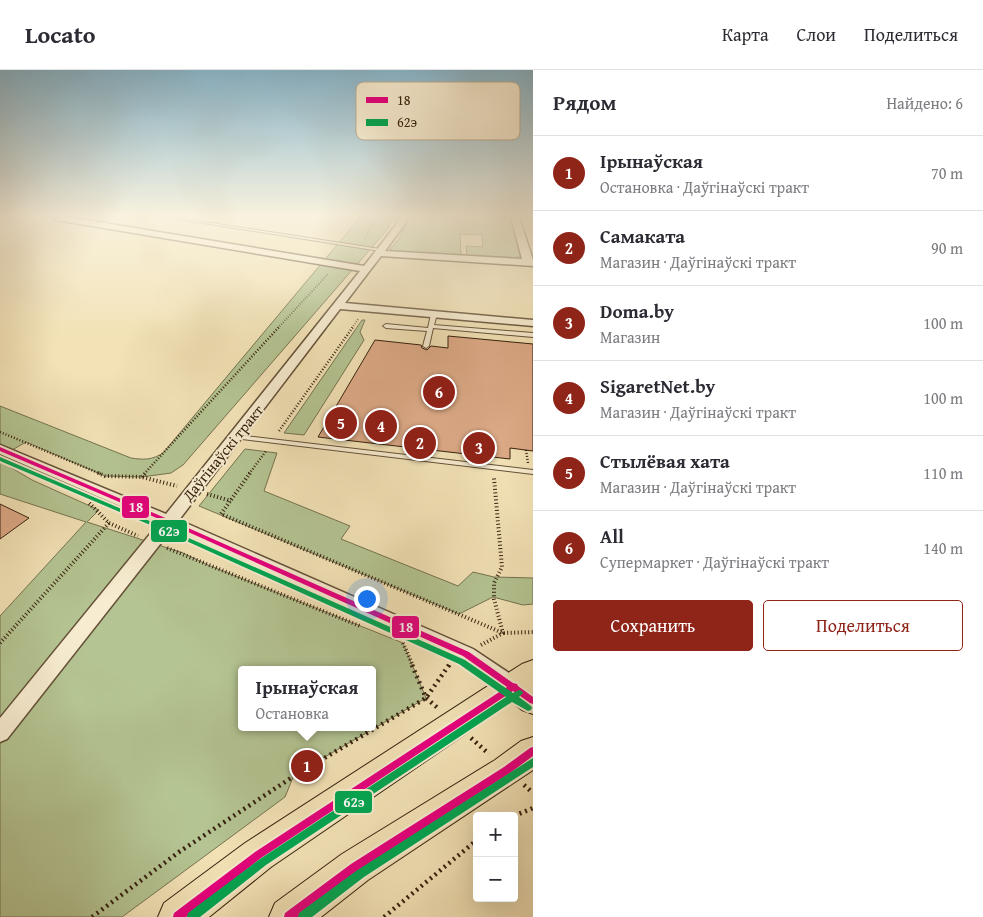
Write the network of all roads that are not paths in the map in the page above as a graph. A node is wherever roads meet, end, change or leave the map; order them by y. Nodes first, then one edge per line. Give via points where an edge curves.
1 (294, 257) edge
2 (375, 257) edge
3 (449, 257) edge
4 (530, 263) edge
5 (366, 269) junction
6 (338, 306) junction
7 (434, 314) junction
8 (533, 323) edge
9 (386, 326) dead end
10 (431, 328) junction
11 (533, 336) edge
12 (426, 346) dead end
13 (236, 437) junction
14 (0, 450) edge
15 (533, 472) edge
16 (168, 521) junction
17 (527, 686) edge
18 (0, 733) edge
19 (520, 761) edge
20 (178, 917) edge
21 (289, 917) edge

1 - 5 street
2 - 5 street, Даўгінаўскі тракт
3 - 4 street
5 - 6 street, Даўгінаўскі тракт
6 - 7 street
6 - 13 street, Даўгінаўскі тракт
7 - 8 street
7 - 10 lane
9 - 10 lane
10 - 11 lane
10 - 12 lane
13 - 15 lane
13 - 16 street, Даўгінаўскі тракт
14 - 16 street
16 - 17 street via 466,654
16 - 18 street, Даўгінаўскі тракт
17 - 20 main road via 455,724 258,856
19 - 21 main road via 355,867

